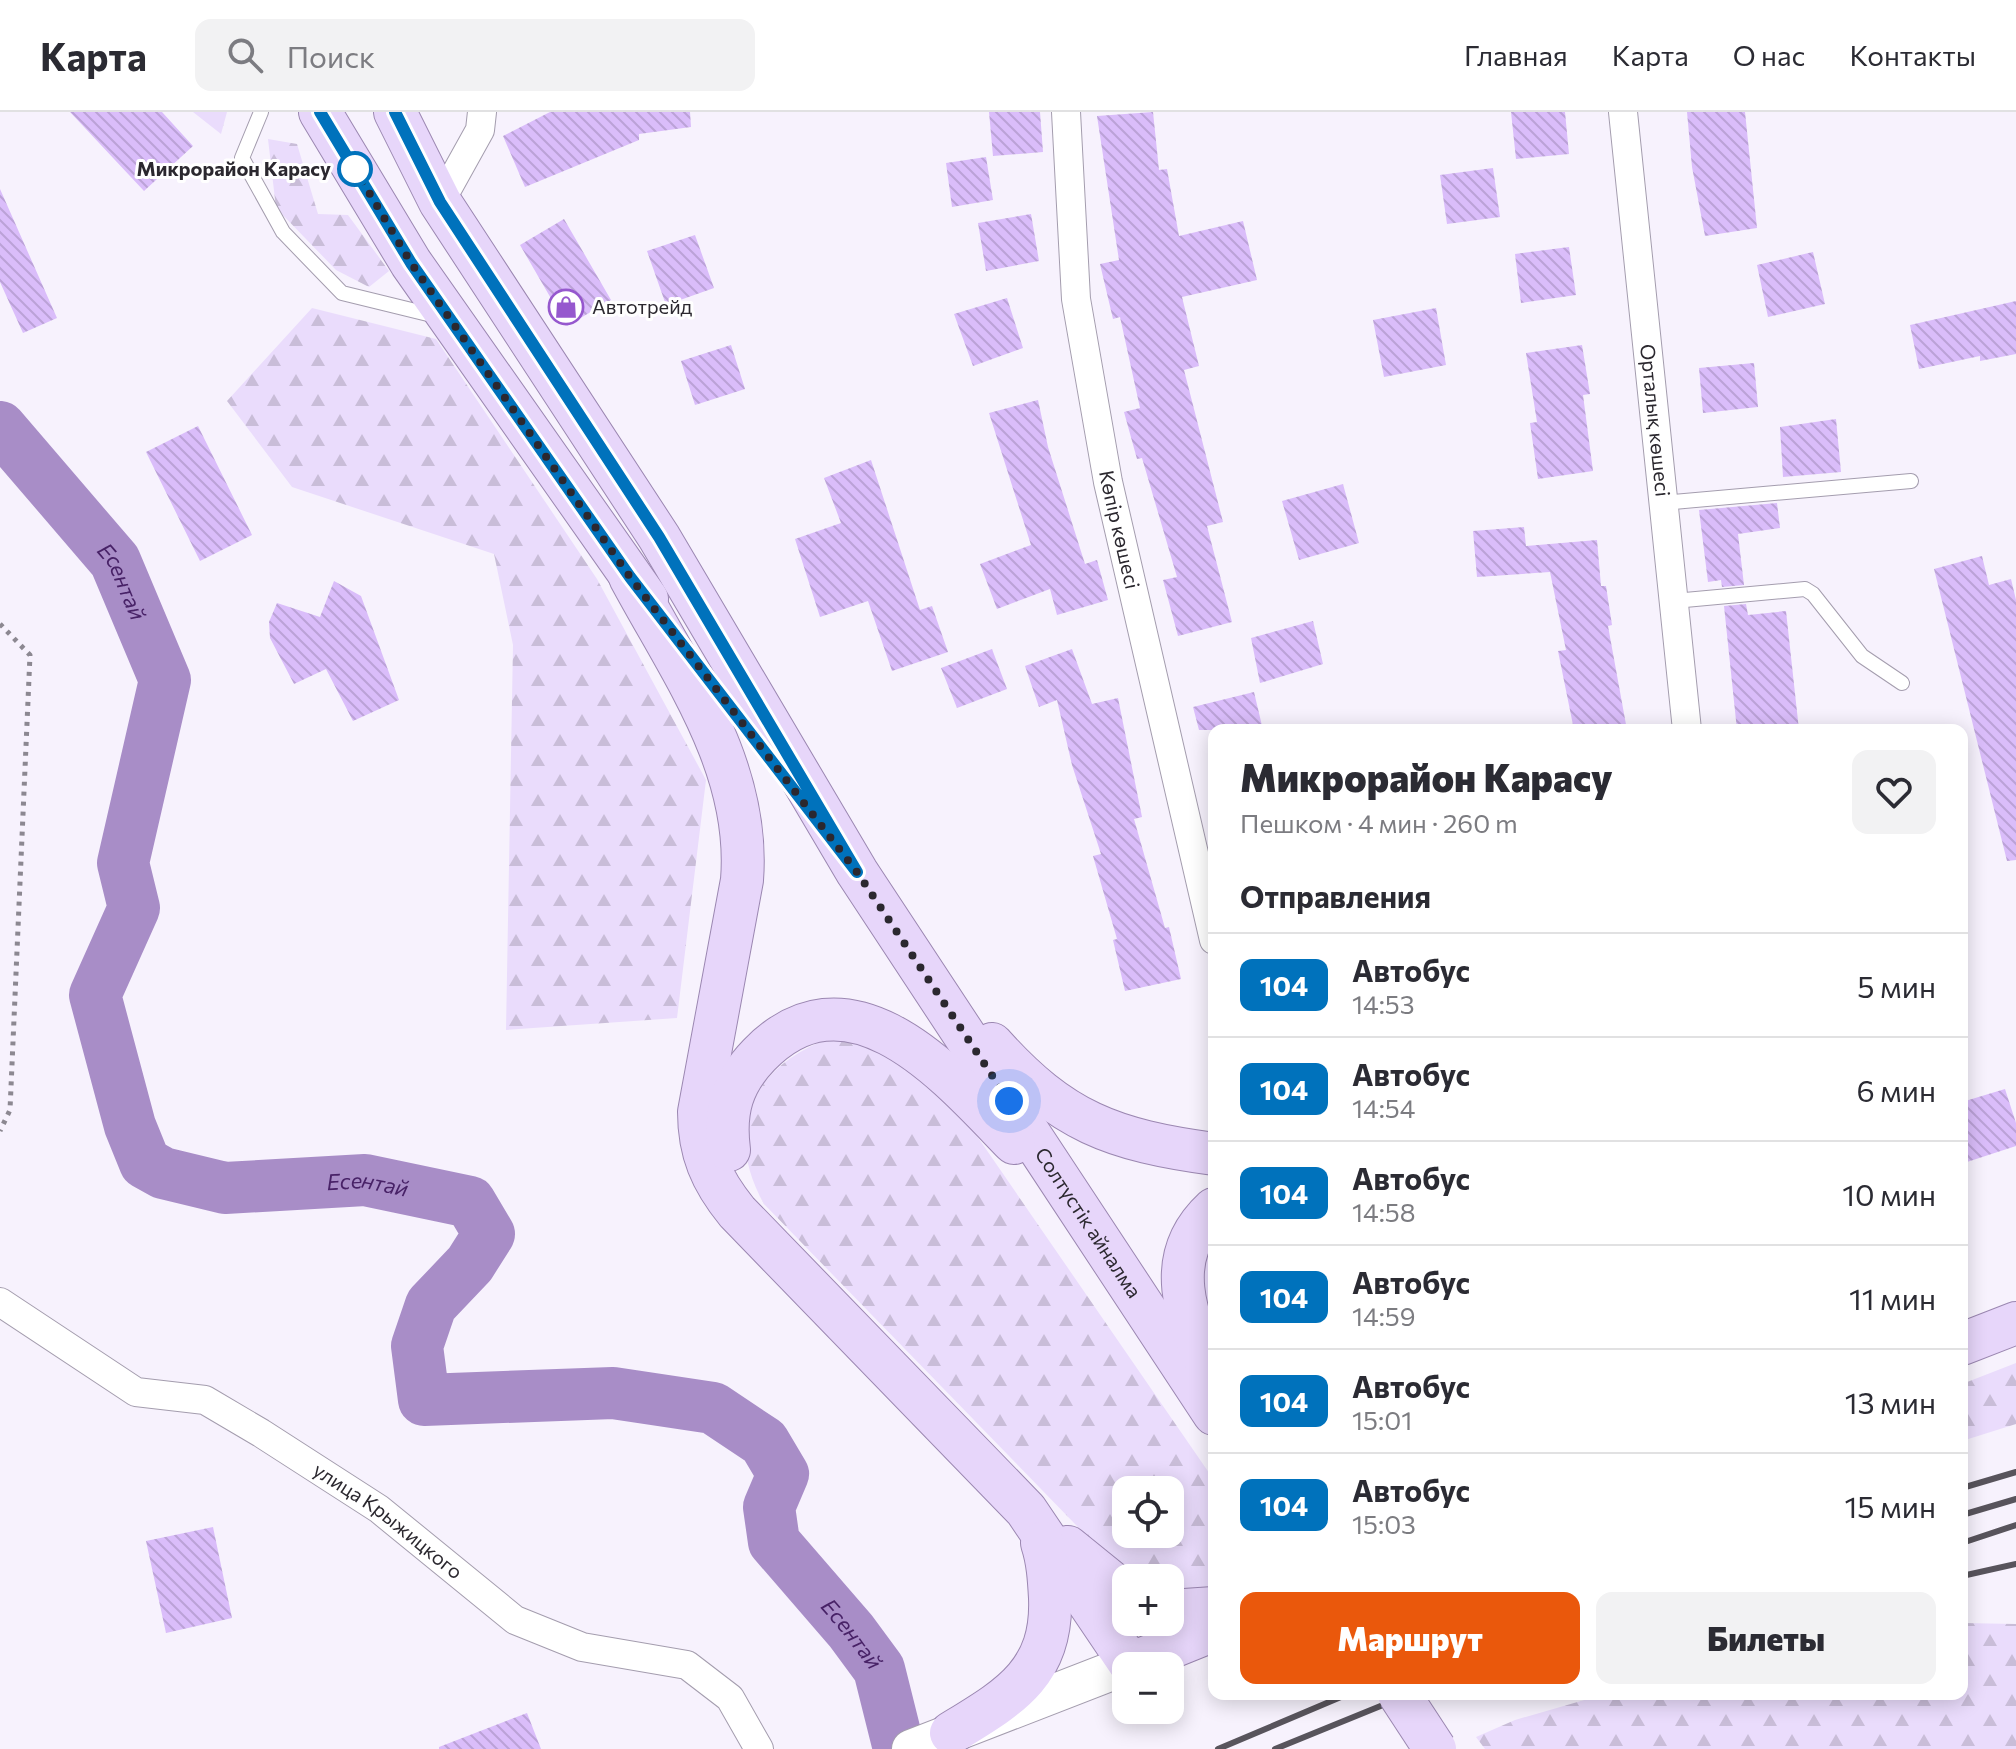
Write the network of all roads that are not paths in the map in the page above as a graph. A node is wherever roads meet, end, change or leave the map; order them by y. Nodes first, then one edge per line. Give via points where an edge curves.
1 (261, 112) edge
2 (320, 112) edge
3 (395, 112) edge
4 (482, 112) edge
5 (1066, 112) edge
6 (1623, 112) edge
7 (440, 202) junction
8 (451, 320) junction
9 (1911, 481) dead end
10 (1662, 503) junction
11 (630, 577) junction
12 (1674, 601) junction
13 (1902, 683) dead end
14 (1686, 724) edge
15 (857, 872) junction
16 (1208, 915) edge
17 (918, 964) junction
18 (1208, 1153) edge
19 (1085, 1216) junction
20 (1208, 1216) edge
21 (768, 1242) junction
22 (0, 1302) edge
23 (2016, 1323) edge
24 (1968, 1342) edge
25 (1208, 1365) edge
26 (1208, 1405) edge
27 (1026, 1510) junction
28 (1112, 1582) edge
29 (1208, 1608) edge
30 (1184, 1610) edge
31 (1208, 1632) edge
32 (1122, 1652) edge
33 (1160, 1652) edge
34 (1112, 1671) edge
35 (1403, 1700) edge
36 (951, 1733) junction
37 (759, 1749) edge
38 (911, 1749) edge
39 (1435, 1749) edge

1 - 8 lane via 242,158 283,232 342,293
2 - 8 main road, Солтүстік айналма
3 - 7 main road, Солтүстік айналма
4 - 7 street via 480,130
5 - 16 street, Көпір көшесі via 1076,299 1143,643
6 - 10 street, Орталық көшесі
7 - 15 main road, Солтүстік айналма via 659,537
8 - 11 main road, Солтүстік айналма
9 - 10 lane
10 - 12 street, Орталық көшесі
11 - 15 main road, Солтүстік айналма
11 - 21 main road via 713,731 739,804 745,845 742,880 699,1112 699,1139 723,1194
12 - 13 lane via 1805,589 1862,656
12 - 14 street, Орталық көшесі
15 - 17 main road, Солтүстік айналма
17 - 18 main road via 1051,1101 1121,1137
17 - 19 main road, Солтүстік айналма
19 - 21 main road via 951,1077 919,1051 867,1023 823,1020 765,1048 741,1073 729,1102 732,1168
19 - 26 main road, Солтүстік айналма
20 - 25 main road via 1192,1236 1181,1273 1188,1317
21 - 27 main road
22 - 37 street, улица Крыжицкого via 136,1392 205,1400 261,1433 379,1509 515,1620 582,1647 687,1665 730,1698
23 - 24 main road
27 - 28 main road
27 - 32 main road
27 - 36 main road via 1044,1548 1048,1572 1050,1611 1039,1661 1001,1702
29 - 30 main road
31 - 33 main road
34 - 36 main road
35 - 39 main road, bridge
36 - 38 main road

